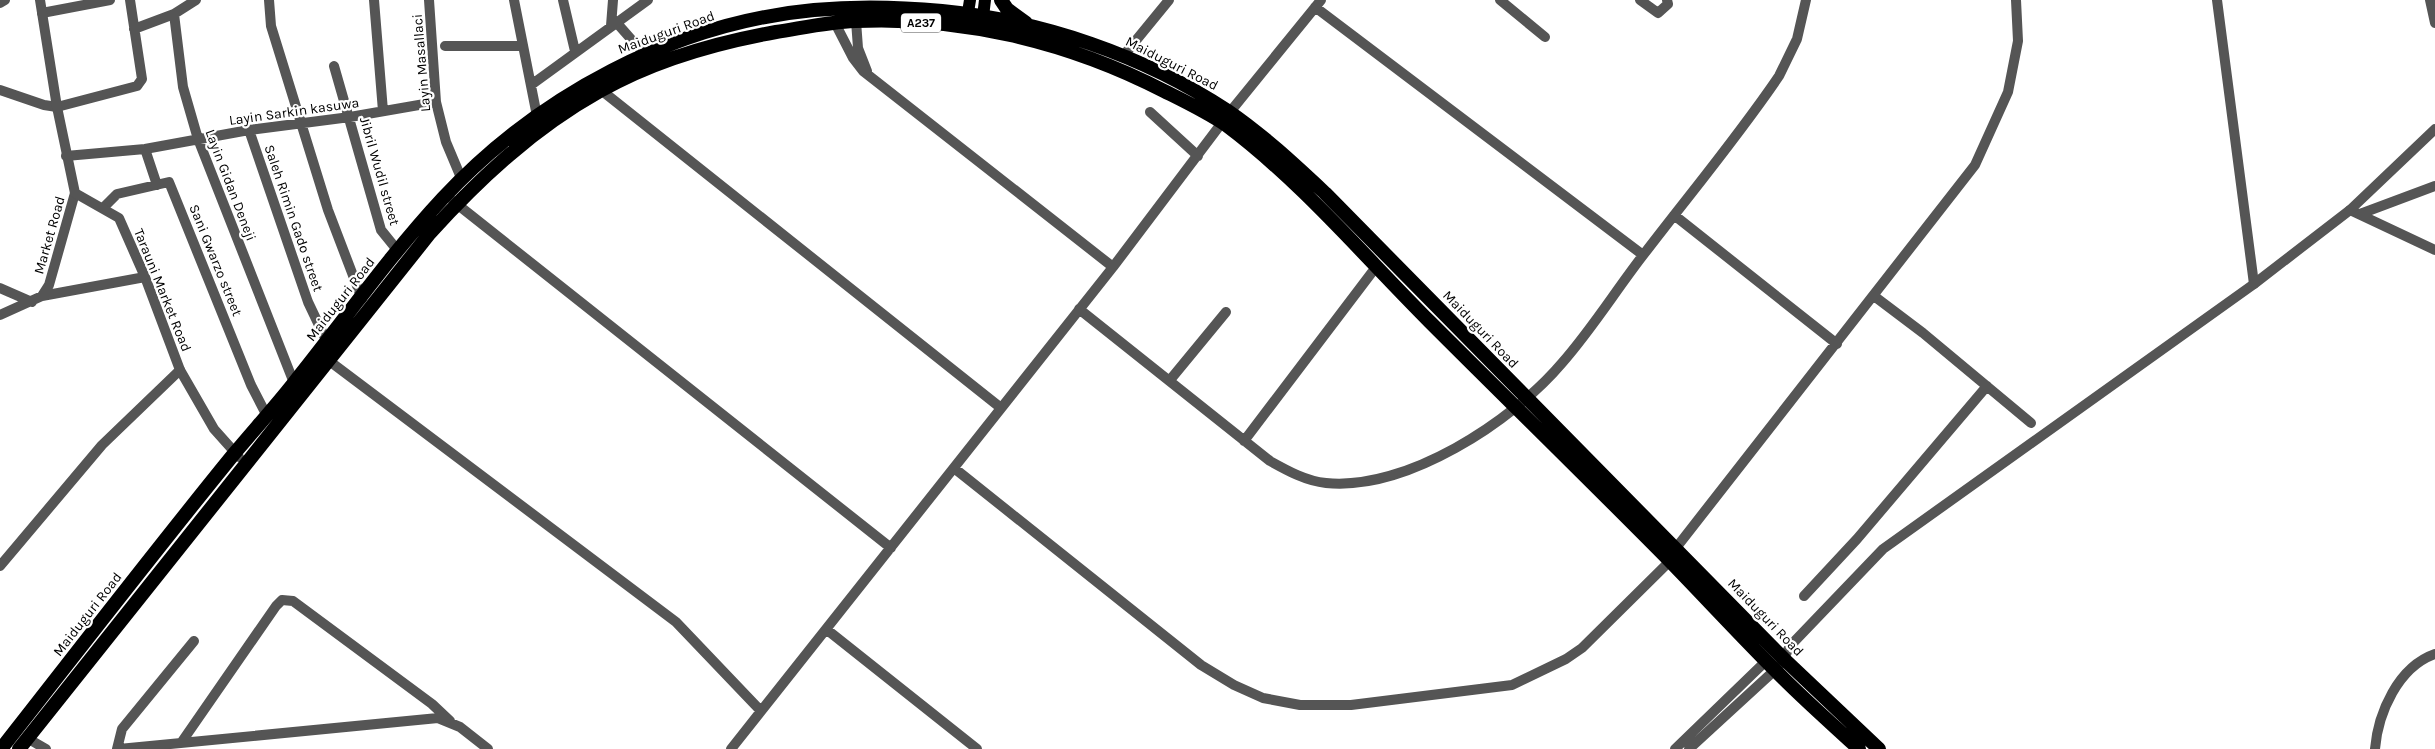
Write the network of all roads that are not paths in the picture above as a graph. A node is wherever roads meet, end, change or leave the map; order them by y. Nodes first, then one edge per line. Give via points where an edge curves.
1 (5, 0) edge
2 (40, 0) edge
3 (110, 0) edge
4 (130, 0) edge
5 (196, 0) edge
6 (269, 0) edge
7 (374, 0) edge
8 (429, 0) edge
9 (514, 0) edge
10 (563, 0) edge
11 (613, 0) edge
12 (648, 0) edge
13 (948, 0) edge
14 (970, 0) edge
15 (985, 0) edge
16 (1001, 0) edge
17 (1169, 0) edge
18 (1500, 0) edge
19 (1640, 0) edge
20 (1667, 0) edge
21 (1806, 0) edge
22 (2016, 0) edge
23 (2217, 0) edge
24 (2430, 0) edge
25 (0, 2) edge
26 (1318, 3) edge
27 (921, 9) junction
28 (42, 14) junction
29 (174, 14) junction
30 (966, 20) junction
31 (856, 21) junction
32 (835, 23) junction
33 (982, 23) junction
34 (2435, 23) edge
35 (614, 24) junction
36 (1032, 27) junction
37 (134, 29) junction
38 (1546, 37) dead end
39 (445, 46) dead end
40 (522, 46) junction
41 (575, 51) junction
42 (645, 55) junction
43 (1124, 55) junction
44 (334, 66) dead end
45 (870, 76) junction
46 (531, 85) junction
47 (0, 90) edge
48 (601, 90) junction
49 (436, 102) junction
50 (57, 107) junction
51 (383, 111) junction
52 (1150, 112) dead end
53 (537, 116) junction
54 (350, 117) junction
55 (1226, 118) junction
56 (301, 123) junction
57 (2435, 129) edge
58 (249, 130) junction
59 (198, 139) junction
60 (146, 149) junction
61 (66, 156) junction
62 (1198, 156) junction
63 (462, 180) junction
64 (157, 185) junction
65 (2435, 186) edge
66 (76, 193) junction
67 (451, 200) junction
68 (103, 208) junction
69 (2355, 212) junction
70 (1674, 215) junction
71 (2435, 250) edge
72 (398, 251) junction
73 (1643, 255) junction
74 (1113, 267) junction
75 (1376, 267) junction
76 (145, 277) junction
77 (2254, 284) junction
78 (0, 288) edge
79 (1874, 296) junction
80 (37, 299) junction
81 (362, 299) junction
82 (1079, 309) junction
83 (1226, 312) dead end
84 (0, 315) edge
85 (327, 342) junction
86 (1837, 344) junction
87 (328, 360) junction
88 (180, 370) junction
89 (1170, 380) junction
90 (294, 383) junction
91 (1987, 386) junction
92 (1521, 403) junction
93 (1001, 408) junction
94 (267, 416) junction
95 (2031, 423) dead end
96 (1244, 441) junction
97 (240, 458) junction
98 (954, 468) junction
99 (891, 548) junction
100 (1676, 548) junction
101 (1670, 561) junction
102 (0, 566) edge
103 (1804, 596) dead end
104 (826, 629) junction
105 (194, 641) dead end
106 (2435, 654) edge
107 (1776, 661) junction
108 (761, 711) junction
109 (450, 720) junction
110 (182, 743) junction
111 (23, 744) edge
112 (1, 749) edge
113 (46, 749) edge
114 (118, 749) edge
115 (488, 749) edge
116 (731, 749) edge
117 (977, 749) edge
118 (1675, 749) edge
119 (1689, 749) edge
120 (1859, 749) edge
121 (1879, 749) edge
122 (2375, 749) edge

1 - 25 street
2 - 28 street
3 - 28 street
4 - 37 street
5 - 29 street
6 - 56 street via 271,26
7 - 51 street
8 - 49 street, Layin Masallaci
9 - 40 street
10 - 41 street
11 - 35 street
12 - 35 street
13 - 27 highway
14 - 30 main road
15 - 33 main road
16 - 36 highway via 1007,9
17 - 43 street
18 - 38 street
19 - 20 street via 1658,13 1668,4
21 - 70 street via 1796,39 1779,76
22 - 79 street via 2018,41 2008,92 1990,136 1975,165
23 - 77 street
24 - 34 street
26 - 55 street
26 - 73 street
27 - 30 highway, Maiduguri Road / A237
27 - 42 highway, Maiduguri Road / A237 via 856,8 796,13 716,30
28 - 50 street
29 - 37 street
29 - 59 street, Layin Gidan Deneji via 183,87
30 - 31 highway, Maiduguri Road / A237
30 - 33 highway, Maiduguri Road / A237
31 - 32 highway, Maiduguri Road / A237
31 - 45 street via 858,48
32 - 45 street via 853,58
32 - 48 highway, Maiduguri Road / A237 via 735,39 678,56
33 - 36 highway, Maiduguri Road / A237
33 - 55 highway, Maiduguri Road / A237 via 1086,56
35 - 41 street
35 - 42 street
36 - 43 highway, Maiduguri Road / A237
37 - 50 street via 141,83
39 - 40 street
40 - 46 street
41 - 46 street
42 - 53 highway, Maiduguri Road / A237 via 581,87
43 - 55 highway, Maiduguri Road / A237 via 1163,74
44 - 54 street, Jibril Wudil street
45 - 74 street
46 - 53 street
47 - 50 street via 44,106
48 - 67 highway, Maiduguri Road / A237 via 552,120
48 - 93 street
49 - 51 street, Layin Sarkin kasuwa
49 - 63 street, Layin Masallaci via 446,142
50 - 61 street
51 - 54 street, Layin Sarkin kasuwa
52 - 62 street
53 - 63 highway, Maiduguri Road / A237
54 - 56 street, Layin Sarkin kasuwa
54 - 72 street, Jibril Wudil street via 381,230
55 - 62 street
55 - 75 highway, Maiduguri Road / A237 via 1323,209
55 - 92 highway, Maiduguri Road / A237 via 1290,161 1325,193
56 - 58 street, Layin Sarkin kasuwa
56 - 81 street via 328,210
57 - 69 street
58 - 59 street, Layin Sarkin kasuwa
58 - 85 street, Saleh Rimin Gado street via 308,302
59 - 60 street, Layin Sarkin kasuwa
59 - 90 street, Layin Gidan Deneji
60 - 61 street, Layin Sarkin kasuwa
60 - 64 street
61 - 66 street
62 - 74 street
63 - 67 highway, Maiduguri Road / A237
64 - 68 street via 117,194
64 - 94 street, Sani Gwarzo street via 166,181 172,185 251,385
65 - 69 street
66 - 68 street, Tarauni Market Road
66 - 80 street, Market Road via 55,270
67 - 72 highway, Maiduguri Road / A237
67 - 87 highway, Maiduguri Road / A237 via 430,233
67 - 99 street
68 - 76 street, Tarauni Market Road via 118,218
69 - 71 street
69 - 77 street
70 - 73 street
70 - 86 street
72 - 81 highway, Maiduguri Road / A237
73 - 92 street via 1562,363
74 - 82 street
75 - 92 highway, Maiduguri Road / A237
75 - 96 street
76 - 80 street
76 - 88 street, Tarauni Market Road
77 - 107 street via 1884,549
78 - 80 street
79 - 86 street
79 - 91 street
80 - 84 street
81 - 85 highway, Maiduguri Road / A237
82 - 89 street
82 - 93 street
83 - 89 street
85 - 90 highway, Maiduguri Road / A237
86 - 100 street
87 - 97 highway, Maiduguri Road / A237
87 - 108 street via 676,622
88 - 97 street, Tarauni Market Road via 214,429
88 - 102 street via 102,446
89 - 96 street
90 - 94 highway, Maiduguri Road / A237
91 - 95 street
91 - 103 street via 1857,539
92 - 96 street via 1466,442 1430,461 1373,480 1326,483 1294,475 1270,462
92 - 100 highway, Maiduguri Road / A237
92 - 101 highway, Maiduguri Road / A237
93 - 98 street
94 - 97 highway, Maiduguri Road / A237
97 - 111 highway, Maiduguri Road / A237
97 - 112 highway, Maiduguri Road / A237
98 - 99 street
98 - 101 street via 1201,665 1263,698 1300,705 1351,705 1512,685 1582,648
99 - 104 street
100 - 107 highway, Maiduguri Road / A237
101 - 107 highway, Maiduguri Road / A237
104 - 108 street
104 - 117 street
105 - 114 street via 122,729
106 - 122 street via 2404,676 2384,707
107 - 118 street
107 - 119 street
107 - 120 highway, Maiduguri Road / A237
107 - 121 highway, Maiduguri Road / A237
108 - 116 street
109 - 110 street via 438,718
109 - 110 street via 293,602 282,600
109 - 115 street
110 - 114 street
111 - 113 street

